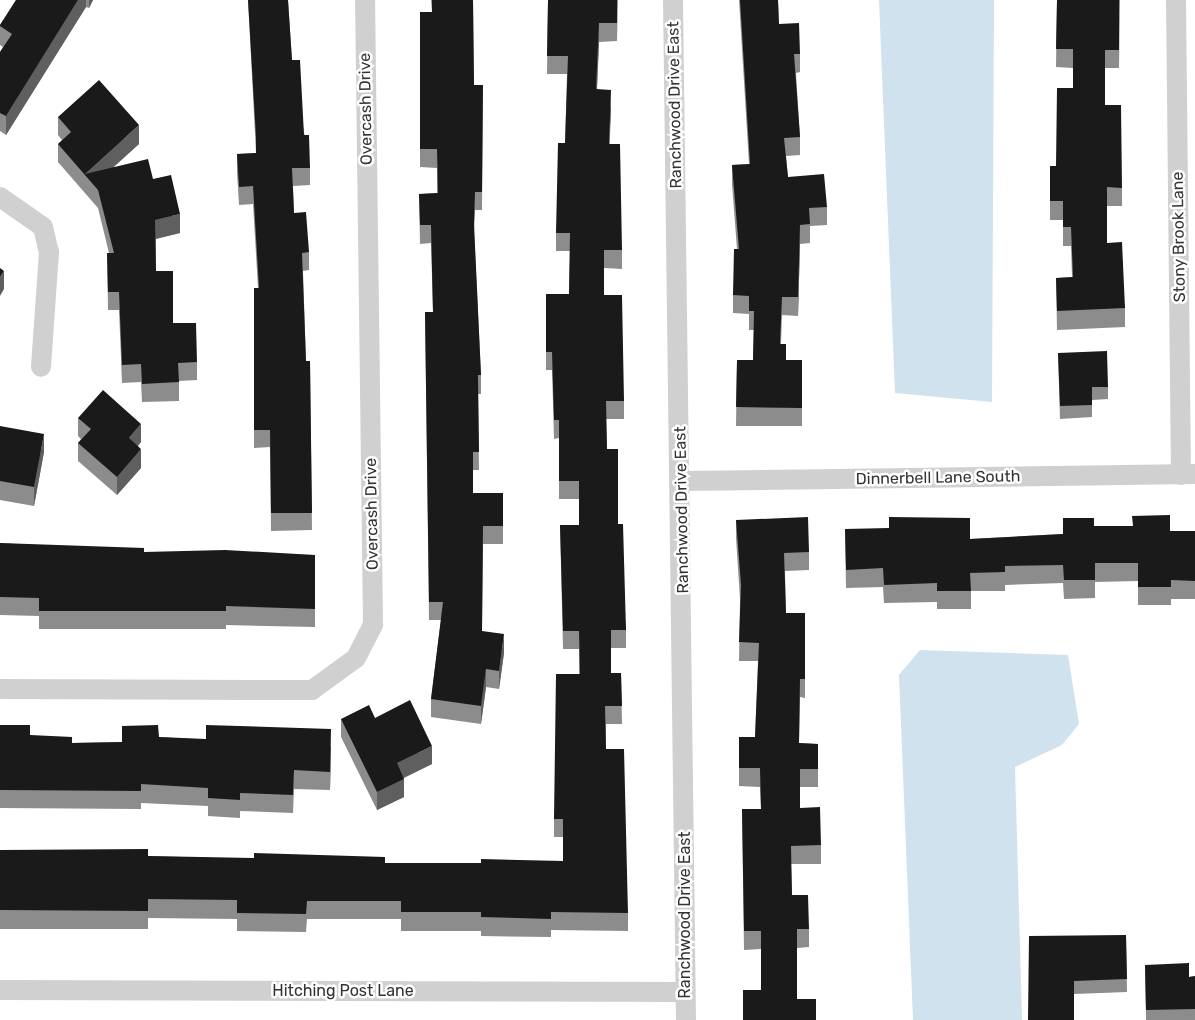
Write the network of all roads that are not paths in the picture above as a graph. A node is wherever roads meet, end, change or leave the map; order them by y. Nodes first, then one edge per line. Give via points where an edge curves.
1 (365, 0) edge
2 (674, 0) edge
3 (1176, 0) edge
4 (0, 196) edge
5 (41, 367) dead end
6 (1188, 474) edge
7 (682, 481) junction
8 (0, 689) edge
9 (0, 990) edge
10 (686, 992) junction
11 (686, 1020) edge

1 - 8 street, Overcash Drive via 373,624 356,658 312,690
2 - 7 street, Ranchwood Drive East
3 - 6 street, Stony Brook Lane
4 - 5 street via 43,227 49,252
6 - 7 street, Dinnerbell Lane South
7 - 10 street, Ranchwood Drive East
9 - 10 street, Hitching Post Lane
10 - 11 street, Ranchwood Drive East

